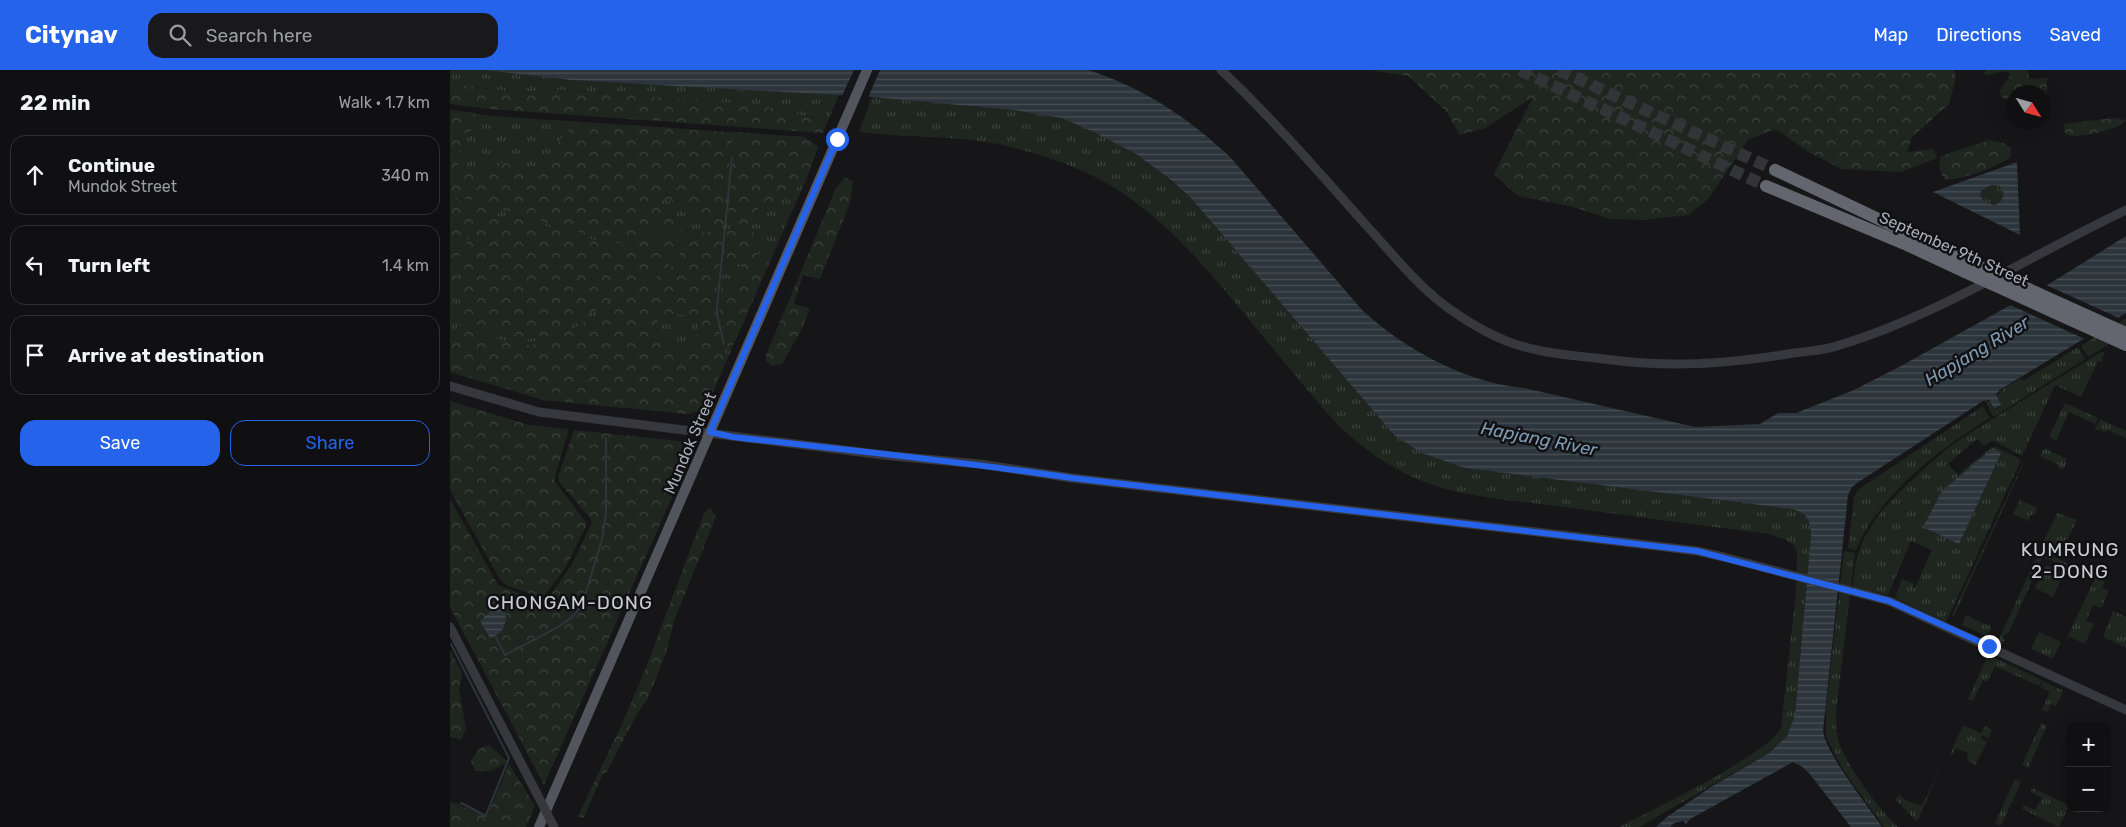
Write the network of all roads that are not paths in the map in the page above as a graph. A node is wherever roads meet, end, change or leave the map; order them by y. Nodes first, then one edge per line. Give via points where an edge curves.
1 (867, 70) edge
2 (1221, 70) edge
3 (1775, 170) tunnel mouth
4 (1766, 186) tunnel mouth
5 (2126, 210) edge
6 (1967, 267) junction
7 (2126, 334) edge
8 (2126, 345) edge
9 (450, 386) edge
10 (710, 432) junction
11 (450, 628) edge
12 (2126, 710) edge
13 (539, 827) edge
14 (554, 827) edge

1 - 10 main road, Mundok Street
2 - 5 street via 1435,298 1492,334 1520,346 1552,352 1632,363 1675,365 1728,362 1838,346 1943,303
3 - 6 highway, September 9th Street
4 - 6 highway, September 9th Street
6 - 7 highway, September 9th Street, bridge
6 - 8 highway, September 9th Street, bridge
9 - 10 street via 539,412
10 - 12 street via 1697,551 1898,604
10 - 13 main road, Mundok Street
11 - 14 street, bridge

